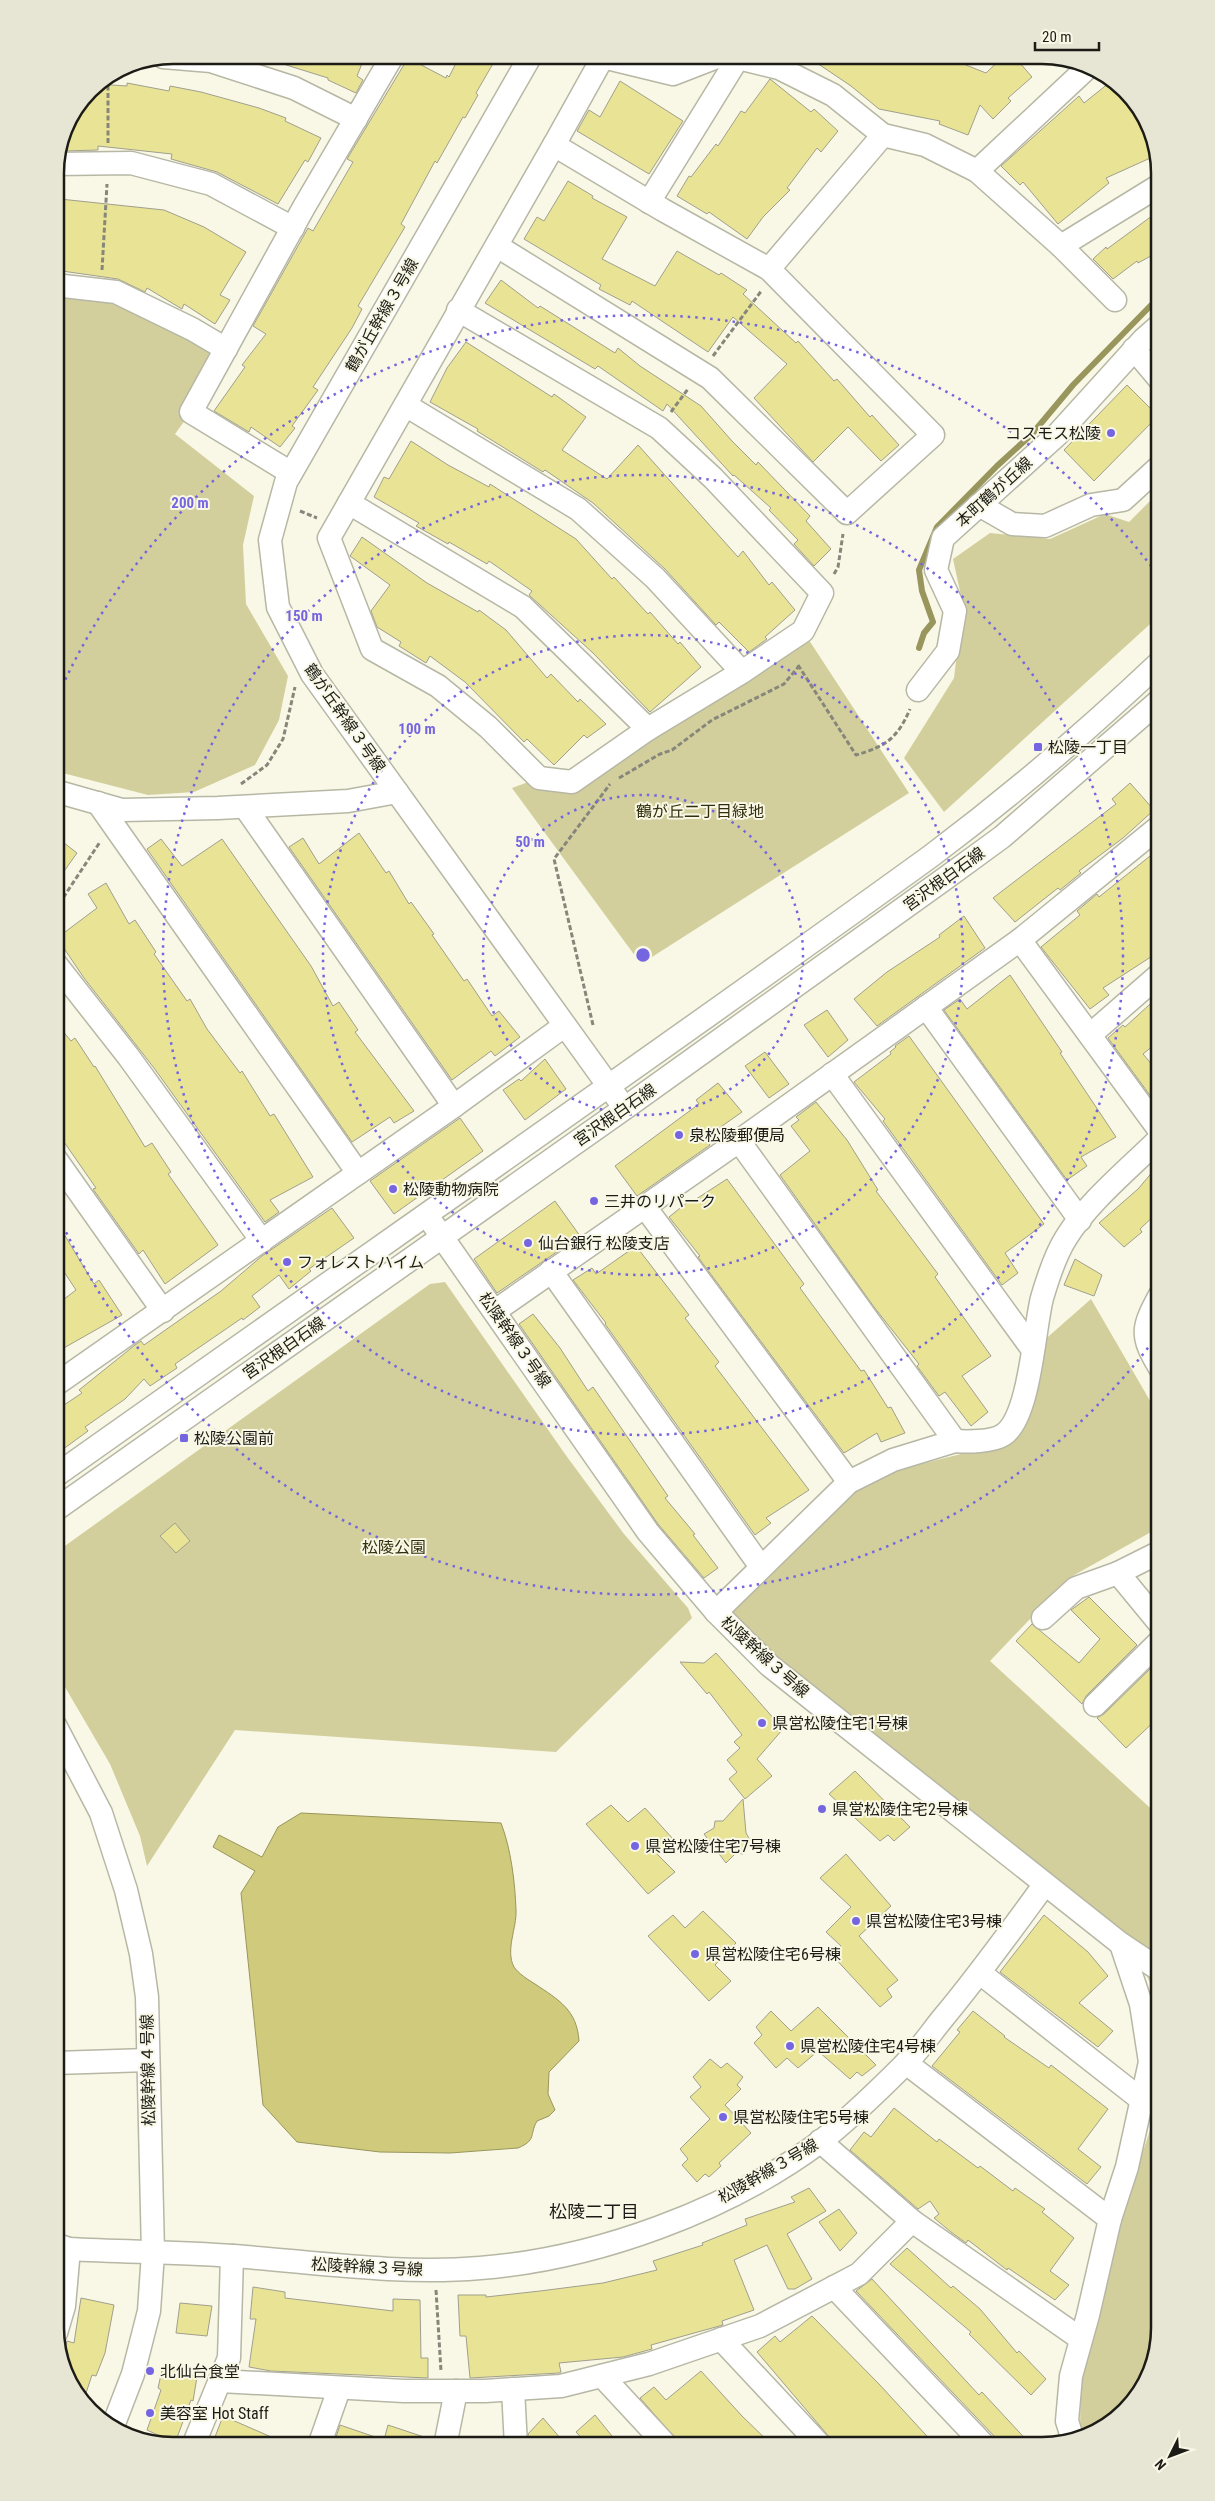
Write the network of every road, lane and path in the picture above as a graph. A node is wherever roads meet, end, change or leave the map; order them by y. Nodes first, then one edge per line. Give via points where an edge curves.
1 (220, 64) edge
2 (388, 64) edge
3 (526, 64) edge
4 (599, 64) edge
5 (634, 64) edge
6 (704, 64) edge
7 (724, 64) edge
8 (762, 64) edge
9 (1083, 72) edge
10 (356, 119) junction
11 (884, 135) junction
12 (554, 145) junction
13 (64, 164) edge
14 (977, 171) junction
15 (1151, 191) edge
16 (649, 202) junction
17 (292, 228) junction
18 (497, 246) junction
19 (1061, 246) junction
20 (772, 272) junction
21 (64, 286) edge
22 (1115, 300) dead end
23 (458, 310) junction
24 (1151, 333) edge
25 (226, 349) junction
26 (1134, 349) junction
27 (1151, 369) edge
28 (701, 372) junction
29 (407, 406) junction
30 (659, 428) junction
31 (291, 473) junction
32 (1151, 474) edge
33 (349, 503) junction
34 (280, 504) junction
35 (979, 505) junction
36 (846, 513) junction
37 (337, 525) junction
38 (822, 594) junction
39 (787, 642) junction
40 (799, 666) junction
41 (1151, 671) edge
42 (742, 672) junction
43 (296, 683) dead end
44 (918, 690) joint
45 (1151, 708) edge
46 (648, 729) junction
47 (397, 792) junction
48 (64, 794) edge
49 (98, 803) junction
50 (239, 807) junction
51 (112, 824) junction
52 (1151, 833) edge
53 (64, 896) edge
54 (1020, 940) junction
55 (64, 974) edge
56 (1151, 982) edge
57 (926, 1007) junction
58 (564, 1026) junction
59 (595, 1032) dead end
60 (1090, 1035) junction
61 (832, 1074) junction
62 (609, 1088) junction
63 (454, 1106) junction
64 (625, 1108) junction
65 (1151, 1120) edge
66 (739, 1141) junction
67 (1151, 1147) edge
68 (64, 1171) edge
69 (358, 1173) junction
70 (645, 1207) junction
71 (426, 1212) junction
72 (1080, 1220) junction
73 (442, 1236) junction
74 (262, 1241) junction
75 (551, 1271) junction
76 (163, 1311) junction
77 (495, 1311) junction
78 (1151, 1312) edge
79 (1034, 1350) junction
80 (1151, 1353) edge
81 (64, 1372) edge
82 (954, 1442) junction
83 (64, 1470) edge
84 (849, 1482) junction
85 (64, 1504) edge
86 (1151, 1556) edge
87 (761, 1567) junction
88 (1118, 1573) junction
89 (716, 1612) junction
90 (1151, 1613) edge
91 (1043, 1618) dead end
92 (1151, 1650) edge
93 (1095, 1704) dead end
94 (64, 1742) edge
95 (1046, 1884) junction
96 (1122, 1944) junction
97 (1151, 1964) edge
98 (980, 1973) junction
99 (148, 2060) junction
100 (64, 2063) edge
101 (906, 2063) junction
102 (1143, 2101) junction
103 (820, 2141) junction
104 (1110, 2218) junction
105 (912, 2222) junction
106 (64, 2246) edge
107 (152, 2253) junction
108 (232, 2256) junction
109 (434, 2270) junction
110 (834, 2287) junction
111 (721, 2339) junction
112 (1081, 2339) junction
113 (602, 2376) junction
114 (220, 2381) junction
115 (338, 2389) junction
116 (513, 2389) junction
117 (449, 2391) junction
118 (115, 2421) edge
119 (1071, 2433) edge
120 (197, 2437) edge
121 (322, 2437) edge
122 (446, 2437) edge
123 (516, 2437) edge
124 (659, 2437) edge
125 (813, 2437) edge
126 (976, 2437) edge

1 - 10 street via 294,88
2 - 10 street
3 - 31 street, 鶴が丘幹線３号線
4 - 12 street
5 - 6 street via 673,74
7 - 16 street
8 - 11 street via 779,68 833,95
9 - 14 street
10 - 17 street
11 - 14 street via 925,145
11 - 20 street
12 - 16 street
12 - 18 street
13 - 17 street via 131,163 211,184
14 - 19 street
15 - 19 street
16 - 20 street
17 - 25 street
18 - 23 street
18 - 28 street
19 - 22 street
20 - 28 path
20 - 36 street via 933,435
21 - 25 street via 116,292
23 - 29 street
23 - 30 street
24 - 26 street, 本町鶴が丘線
25 - 31 street via 191,412
26 - 27 street
26 - 35 street, 本町鶴が丘線 via 1057,435
28 - 30 path
28 - 36 street
29 - 33 street
29 - 42 street via 578,509 655,578
30 - 38 street via 713,478
31 - 34 street, 鶴が丘幹線３号線
32 - 35 street via 1123,500 1091,505 1046,526 1012,524
33 - 37 street
33 - 46 street via 523,607
34 - 37 path
34 - 47 street, 鶴が丘幹線３号線 via 270,540 278,607 312,674
35 - 44 street, 本町鶴が丘線 via 944,538 936,570 955,610 948,651
36 - 38 path via 838,567
37 - 46 street via 329,538 372,649 438,686 488,728 539,778 572,782
38 - 39 street via 803,631
39 - 40 path
39 - 42 street
40 - 44 path via 856,755 880,748 894,737
40 - 59 path via 784,684 712,720 672,750 610,784 554,859
41 - 62 street via 1110,710 983,817
42 - 46 street
43 - 50 path via 283,739 267,765 236,788
45 - 64 street, 宮沢根白石線 via 1002,837
47 - 50 street via 348,801
47 - 58 street, 鶴が丘幹線３号線
48 - 49 street
49 - 50 street via 122,810
49 - 51 street
50 - 63 street
51 - 53 path
51 - 69 street
52 - 54 street
54 - 57 street
54 - 60 street
55 - 74 street via 128,1056
56 - 60 street
57 - 61 street
57 - 72 street
58 - 62 street, 鶴が丘幹線３号線
58 - 63 street
60 - 65 street
61 - 66 street
61 - 79 street
62 - 64 street, 鶴が丘幹線３号線
62 - 71 street
63 - 69 street
64 - 73 street, 宮沢根白石線
66 - 70 street
66 - 82 street
67 - 72 street
68 - 76 street
69 - 74 street
70 - 75 street
70 - 84 street
71 - 73 street, 松陵幹線３号線
71 - 83 street
72 - 79 street via 1066,1238 1042,1298
73 - 77 street, 松陵幹線３号線
73 - 85 street, 宮沢根白石線
74 - 76 street
75 - 77 street
75 - 87 street
76 - 81 street
77 - 89 street, 松陵幹線３号線 via 648,1532
78 - 80 street via 1146,1321
79 - 82 street via 1018,1417 1003,1435 974,1442
82 - 84 street via 893,1460
84 - 87 street
86 - 88 street
87 - 89 street
88 - 90 street
88 - 91 street via 1076,1588
89 - 95 street, 松陵幹線３号線 via 768,1665
92 - 93 street
94 - 99 street, 松陵幹線４号線 via 101,1814 126,1890 147,1997
95 - 96 street
95 - 98 street, 松陵幹線３号線
96 - 97 street
96 - 102 street via 1142,2004 1150,2062
98 - 101 street, 松陵幹線３号線
98 - 102 street
99 - 100 street
99 - 107 street, 松陵幹線４号線
101 - 103 street, 松陵幹線３号線
101 - 104 street
102 - 104 street via 1127,2167
103 - 105 street
103 - 109 street, 松陵幹線３号線 via 744,2189 674,2222 611,2244 535,2262
104 - 112 street
105 - 110 street via 859,2274
105 - 112 street
106 - 107 street, 松陵幹線３号線
107 - 108 street, 松陵幹線３号線
107 - 118 street, 松陵幹線４号線 via 149,2311 133,2374
108 - 109 street, 松陵幹線３号線
108 - 114 street via 229,2358
109 - 117 path
110 - 111 street via 760,2326
110 - 126 street
111 - 113 street via 650,2364
111 - 125 street
112 - 119 street via 1071,2376 1068,2421
113 - 116 street via 561,2386
113 - 124 street
114 - 115 street
114 - 120 street
115 - 117 street
115 - 121 street
116 - 117 street
116 - 123 street
117 - 122 street

